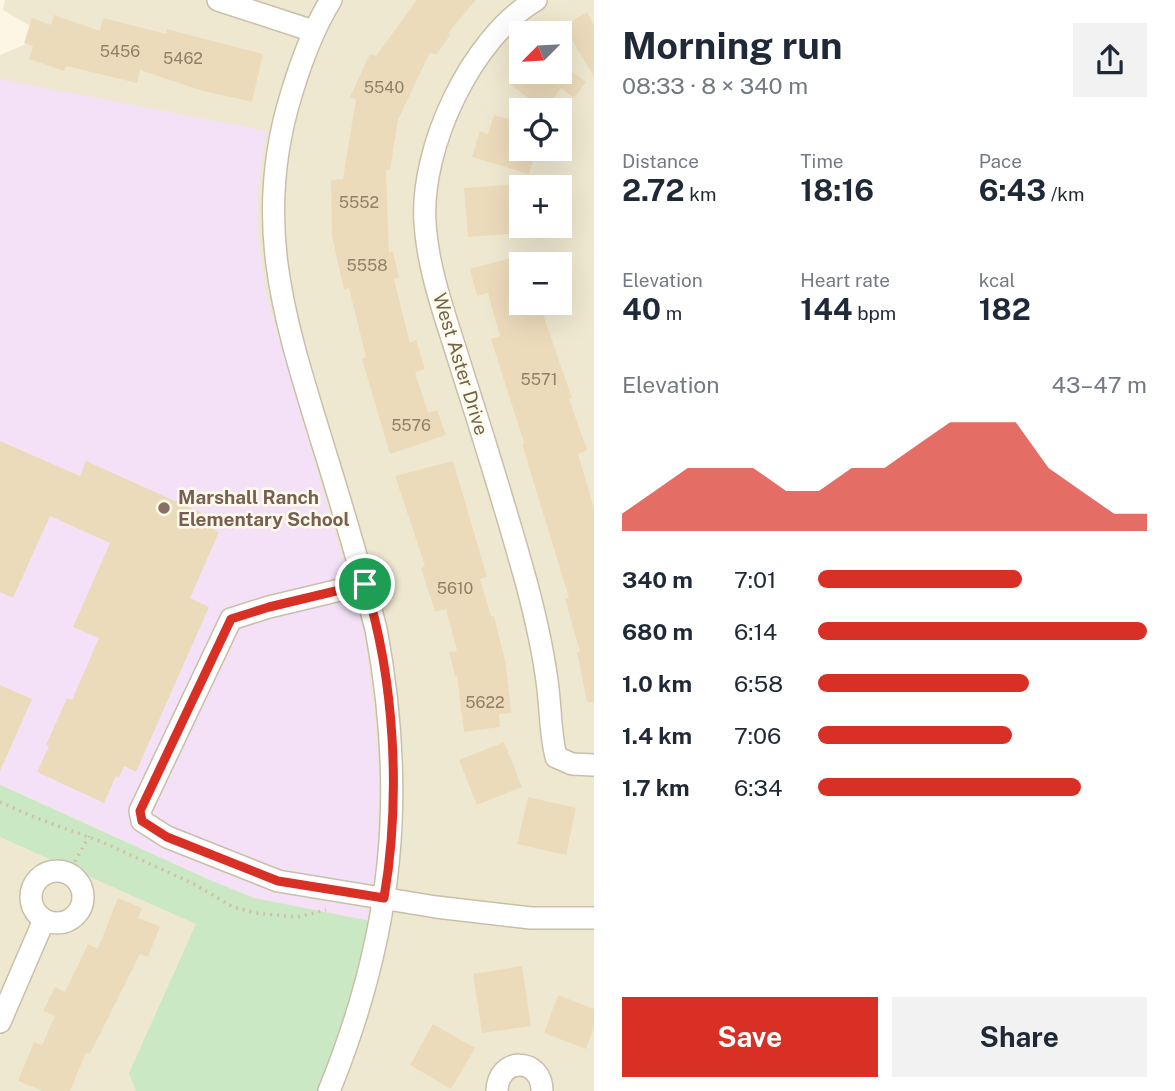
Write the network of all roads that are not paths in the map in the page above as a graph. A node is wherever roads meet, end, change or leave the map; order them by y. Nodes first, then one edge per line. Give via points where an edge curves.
1 (218, 0) edge
2 (331, 0) edge
3 (537, 0) edge
4 (313, 31) junction
5 (365, 584) junction
6 (594, 765) edge
7 (384, 898) junction
8 (594, 918) edge
9 (44, 920) junction
10 (0, 1022) edge
11 (329, 1091) edge
12 (498, 1091) edge
13 (542, 1091) edge

1 - 4 street
2 - 4 street
3 - 6 street, West Aster Drive via 521,9 494,37 464,76 438,137 425,222 449,329 528,588 548,690 555,757
4 - 5 street via 286,109 277,158 274,249 289,330
5 - 7 street via 383,665 391,735 392,820
5 - 7 street via 231,619 140,811 142,821 167,837 278,881
7 - 8 street via 531,918
7 - 11 street via 358,1013
9 - 9 street via 31,898 36,882 51,872 68,874 80,885 80,909 69,921
9 - 10 street
12 - 13 street via 506,1070 526,1065 541,1079

